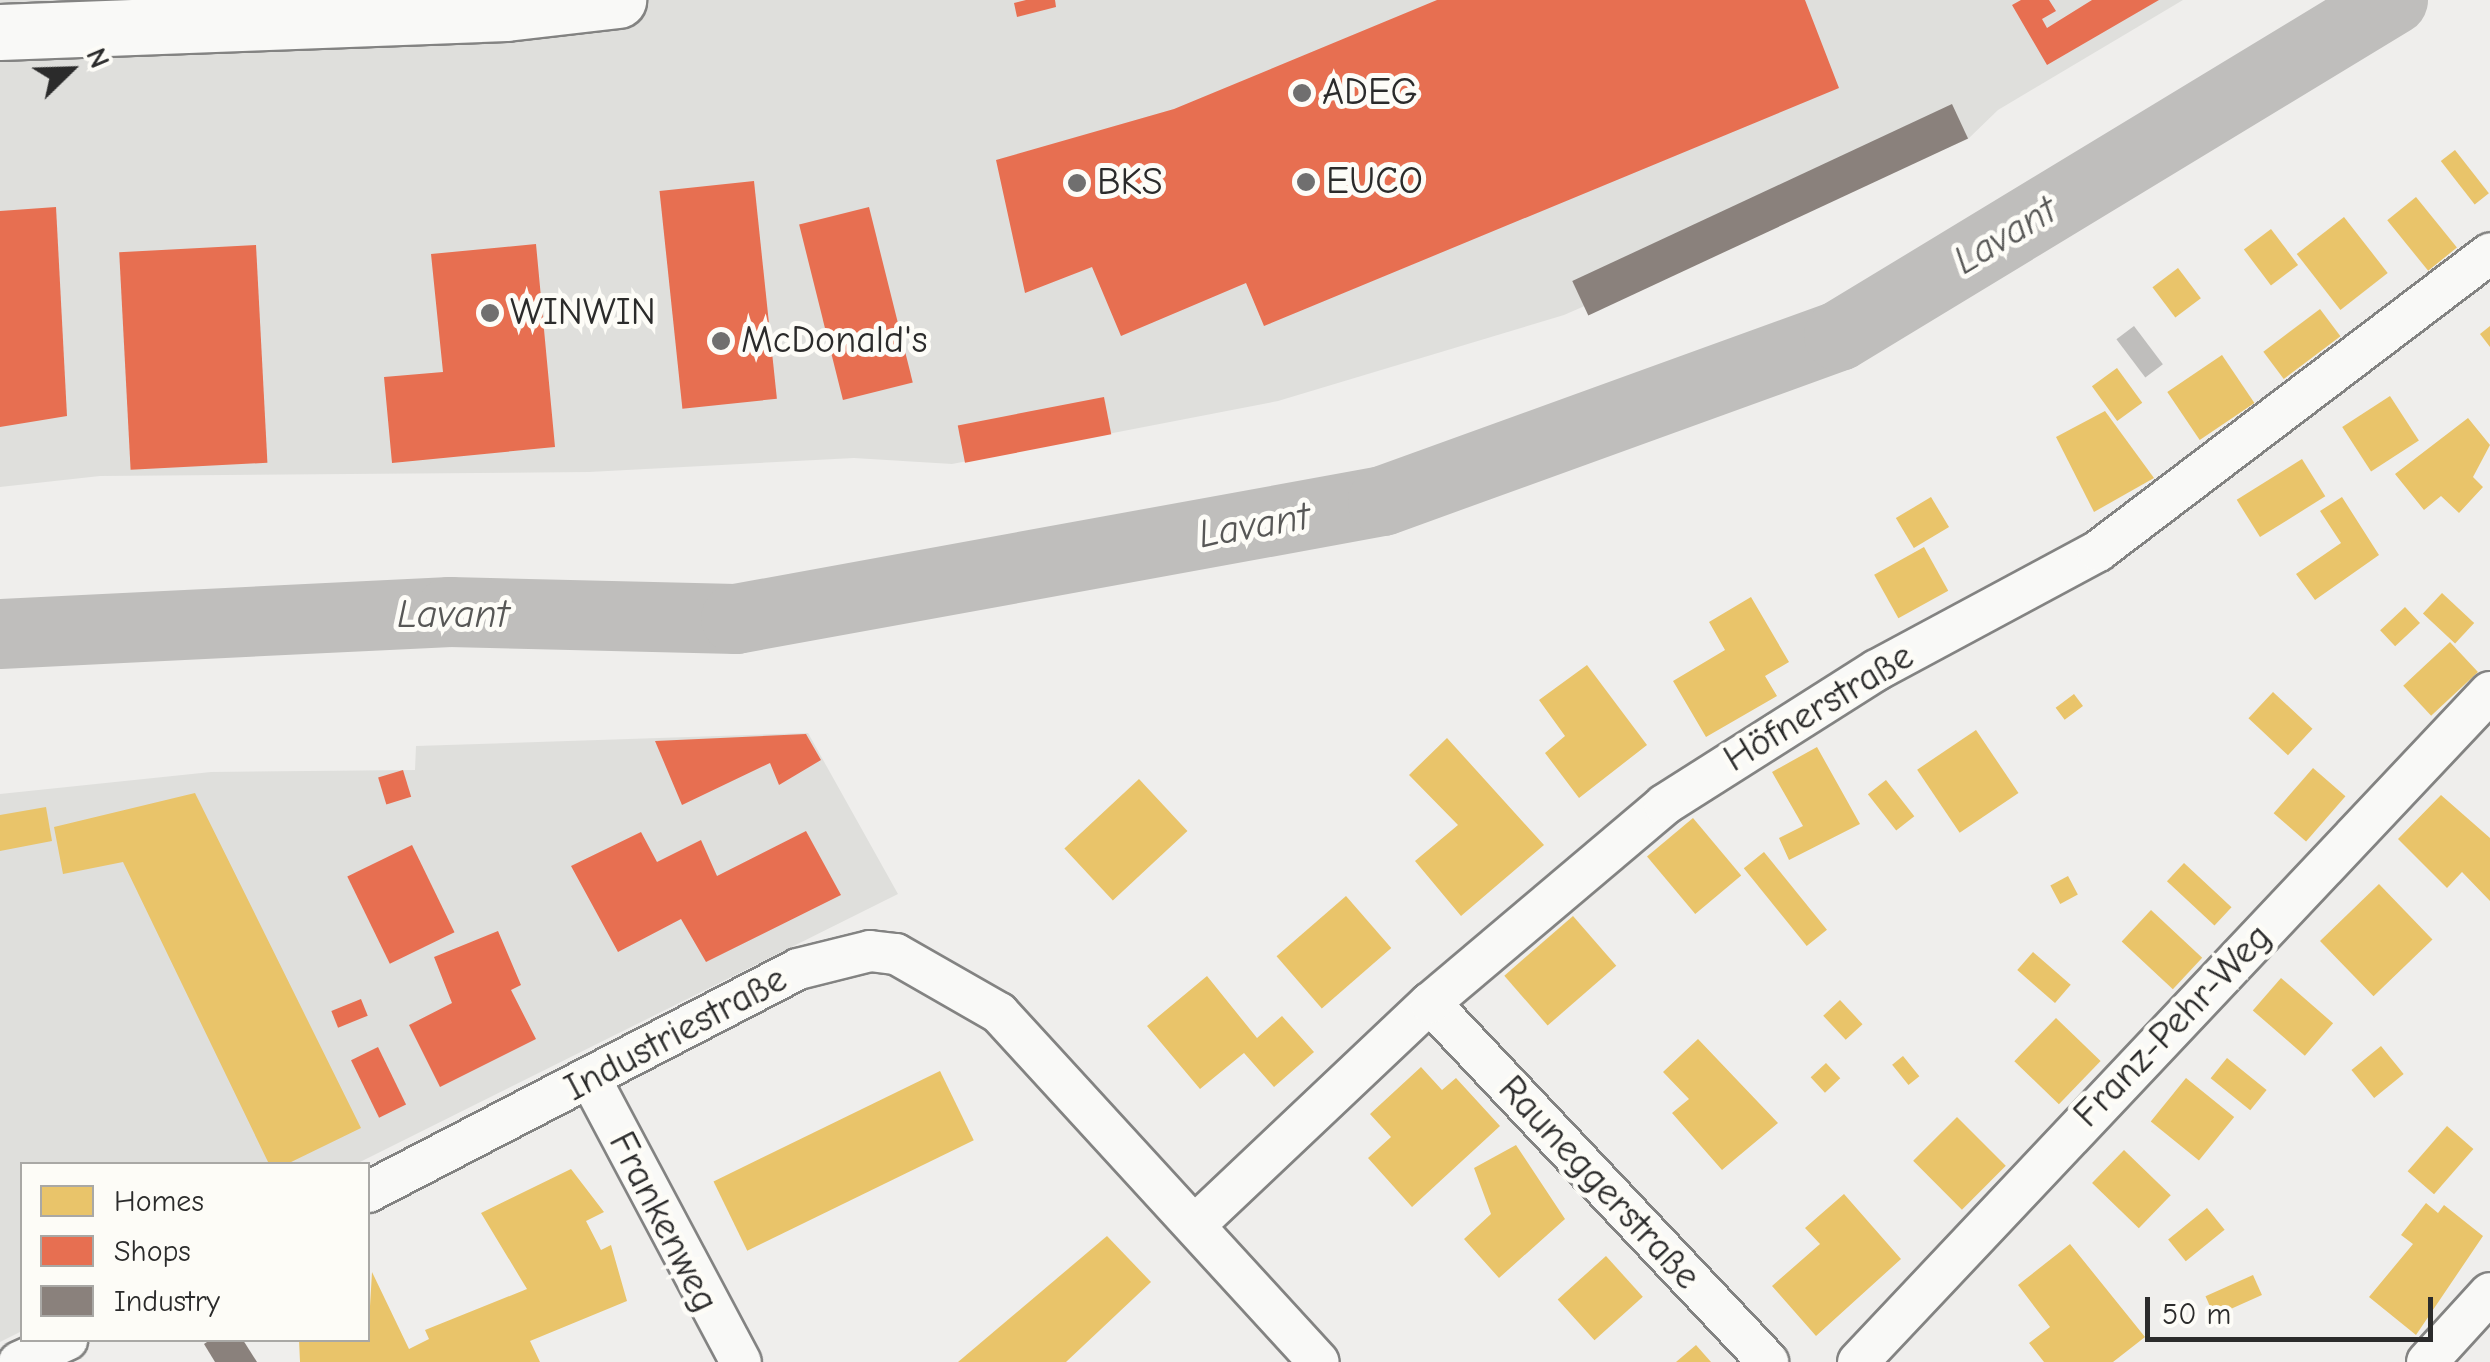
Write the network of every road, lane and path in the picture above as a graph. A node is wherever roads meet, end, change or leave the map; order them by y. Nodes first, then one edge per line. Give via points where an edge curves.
1 (618, 0) edge
2 (0, 32) edge
3 (2490, 253) edge
4 (2490, 692) edge
5 (1430, 1003) junction
6 (591, 1080) junction
7 (370, 1191) edge
8 (1195, 1225) junction
9 (2490, 1293) edge
10 (63, 1342) edge
11 (19, 1362) edge
12 (740, 1362) edge
13 (1318, 1362) edge
14 (1768, 1362) edge
15 (1858, 1362) edge
16 (2427, 1362) edge

1 - 2 main road via 506,13
3 - 5 street, Höfnerstraße via 2098,551 1878,670 1664,806
4 - 15 street, Franz-Pehr-Weg
5 - 8 street, Höfnerstraße
5 - 14 street, Rauneggerstraße
6 - 7 street, Industriestraße
6 - 8 street, Industriestraße via 798,969 870,951 896,954 999,1013
6 - 12 street, Frankenweg
8 - 13 street, Industriestraße
9 - 16 street
10 - 11 street

